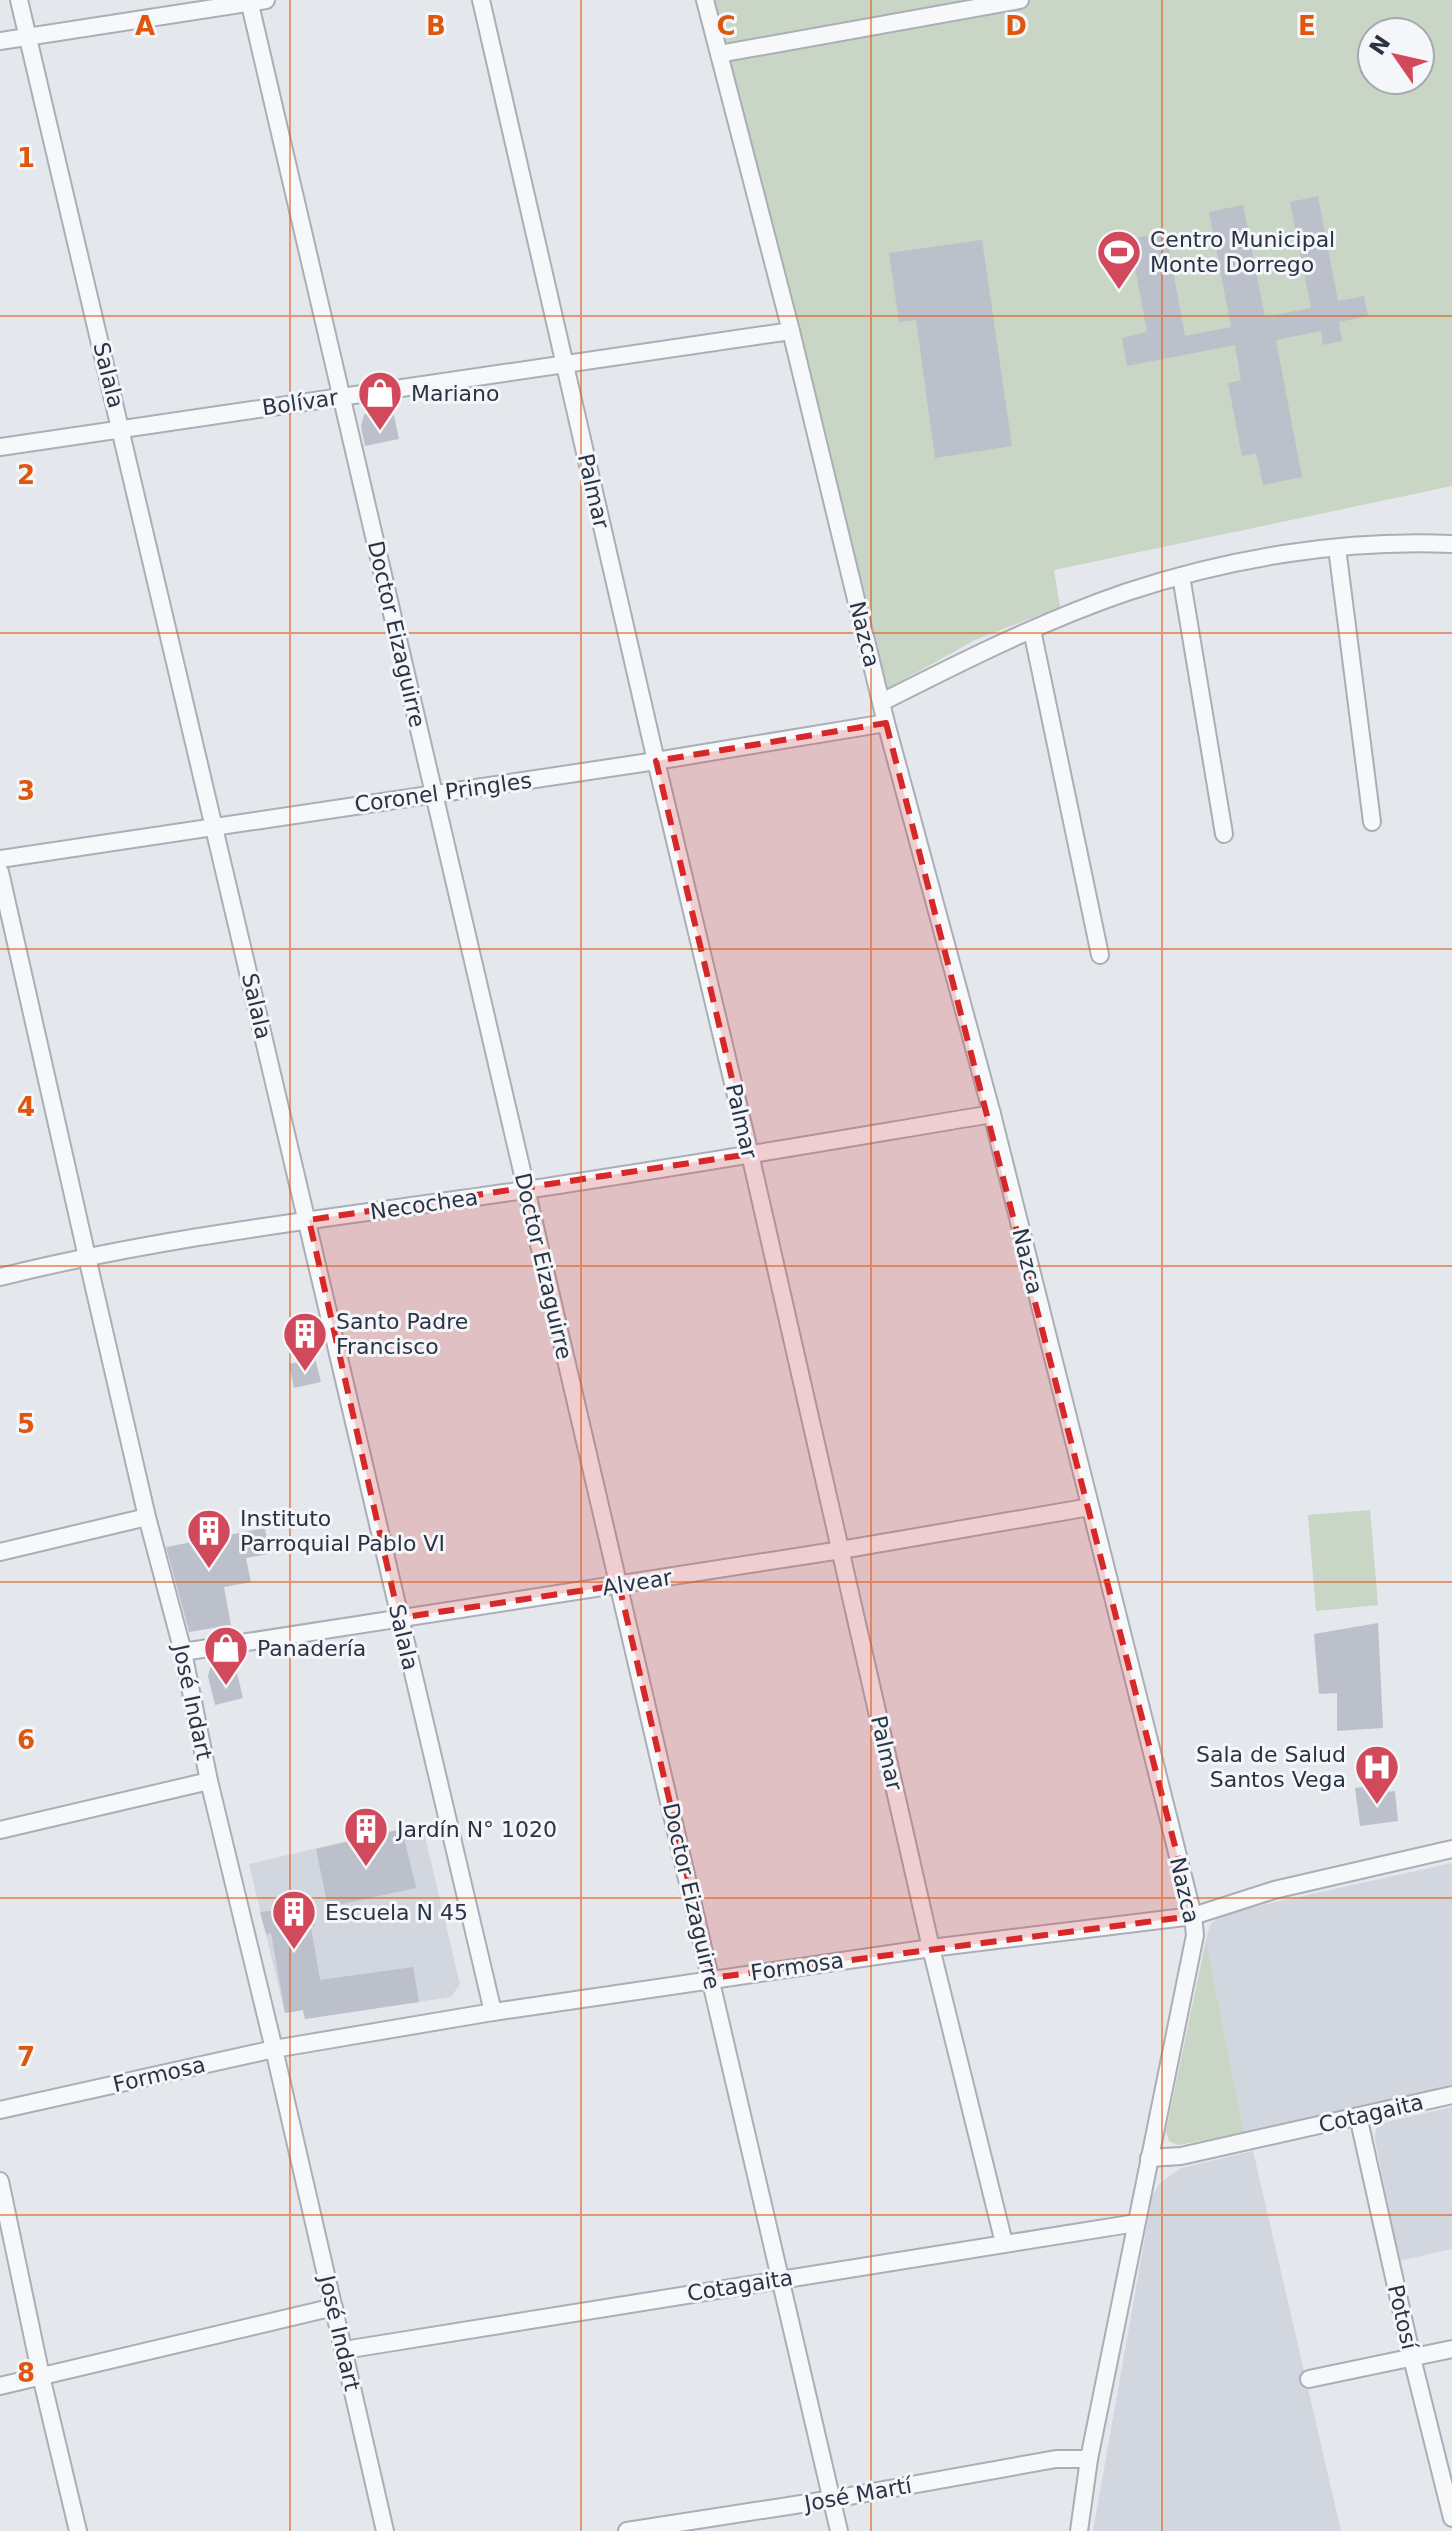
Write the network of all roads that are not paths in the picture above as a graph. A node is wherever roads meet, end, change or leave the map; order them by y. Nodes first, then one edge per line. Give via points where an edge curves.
1 (19, 0) edge
2 (481, 0) edge
3 (705, 0) edge
4 (1020, 0) edge
5 (255, 1) edge
6 (28, 37) junction
7 (0, 41) edge
8 (719, 54) junction
9 (791, 331) junction
10 (565, 364) junction
11 (341, 396) junction
12 (122, 429) junction
13 (0, 447) edge
14 (1452, 544) edge
15 (1337, 548) junction
16 (1181, 576) junction
17 (1032, 630) junction
18 (882, 702) junction
19 (886, 723) junction
20 (656, 761) junction
21 (434, 794) junction
22 (1372, 822) dead end
23 (214, 826) junction
24 (1224, 834) dead end
25 (0, 859) edge
26 (0, 872) edge
27 (1100, 955) dead end
28 (992, 1114) junction
29 (750, 1154) junction
30 (526, 1190) junction
31 (309, 1220) junction
32 (87, 1257) junction
33 (0, 1277) edge
34 (1090, 1507) junction
35 (147, 1517) junction
36 (841, 1550) junction
37 (0, 1552) edge
38 (619, 1585) junction
39 (399, 1618) junction
40 (183, 1652) junction
41 (209, 1781) junction
42 (0, 1830) edge
43 (1452, 1849) edge
44 (1193, 1916) junction
45 (931, 1948) junction
46 (711, 1978) junction
47 (493, 2012) junction
48 (274, 2049) junction
49 (1452, 2095) edge
50 (0, 2110) edge
51 (1358, 2116) junction
52 (1149, 2158) junction
53 (0, 2181) edge
54 (1136, 2223) junction
55 (1004, 2243) junction
56 (780, 2278) junction
57 (334, 2307) junction
58 (1452, 2349) edge
59 (344, 2350) junction
60 (1412, 2358) junction
61 (41, 2376) junction
62 (1309, 2379) dead end
63 (0, 2386) edge
64 (1089, 2459) junction
65 (833, 2499) junction
66 (1452, 2518) edge
67 (78, 2531) edge
68 (385, 2531) edge
69 (627, 2531) edge
70 (839, 2531) edge
71 (1079, 2531) edge

1 - 6 street, Salala
2 - 10 street, Palmar
3 - 8 street, Nazca
4 - 8 street
5 - 6 street
5 - 11 street, Doctor Eizaguirre
6 - 7 street
6 - 12 street, Salala
8 - 9 street, Nazca
9 - 10 street, Bolívar
9 - 18 street, Nazca
10 - 11 street, Bolívar
10 - 20 street, Palmar
11 - 12 street, Bolívar
11 - 21 street, Doctor Eizaguirre
12 - 13 street, Bolívar
12 - 23 street, Salala
14 - 15 street
15 - 16 street
15 - 22 street
16 - 17 street
16 - 24 street
17 - 18 street
17 - 27 street
18 - 19 street, Nazca
19 - 20 street, Coronel Pringles
19 - 28 street, Nazca
20 - 21 street, Coronel Pringles
20 - 29 street, Palmar
21 - 23 street, Coronel Pringles
21 - 30 street, Doctor Eizaguirre
23 - 25 street, Coronel Pringles
23 - 31 street, Salala
26 - 32 street, José Indart
28 - 29 street, Necochea
28 - 34 street, Nazca
29 - 30 street, Necochea
29 - 36 street, Palmar
30 - 31 street, Necochea
30 - 38 street, Doctor Eizaguirre
31 - 32 street, Necochea
31 - 39 street, Salala
32 - 33 street, Necochea
32 - 35 street, José Indart
34 - 36 street, Alvear
34 - 44 street, Nazca
35 - 37 street
35 - 40 street, José Indart
36 - 38 street, Alvear
36 - 45 street, Palmar
38 - 39 street, Alvear
38 - 46 street, Doctor Eizaguirre
39 - 40 street, Alvear
39 - 47 street, Salala
40 - 41 street, José Indart
41 - 42 street
41 - 48 street, José Indart
43 - 44 street, Formosa via 1274,1890
44 - 45 street, Formosa
44 - 52 street, Nazca via 1195,1935
45 - 46 street, Formosa
45 - 55 street, Palmar
46 - 47 street, Formosa
46 - 56 street, Doctor Eizaguirre
47 - 48 street, Formosa
48 - 50 street, Formosa
48 - 57 street, José Indart
49 - 51 street, Cotagaita
51 - 52 street, Cotagaita via 1181,2156
51 - 60 street, Potosí
52 - 54 street, Nazca
53 - 61 street
54 - 55 street, Cotagaita
54 - 64 street, Nazca
55 - 56 street, Cotagaita
56 - 59 street, Cotagaita
56 - 65 street, Doctor Eizaguirre
57 - 59 street, José Indart
57 - 61 street
58 - 60 street
59 - 68 street, José Indart
60 - 62 street
60 - 66 street, Potosí
61 - 63 street
61 - 67 street
64 - 65 street, José Martí via 1056,2459
64 - 71 street, Nazca
65 - 69 street, José Martí
65 - 70 street, Doctor Eizaguirre

